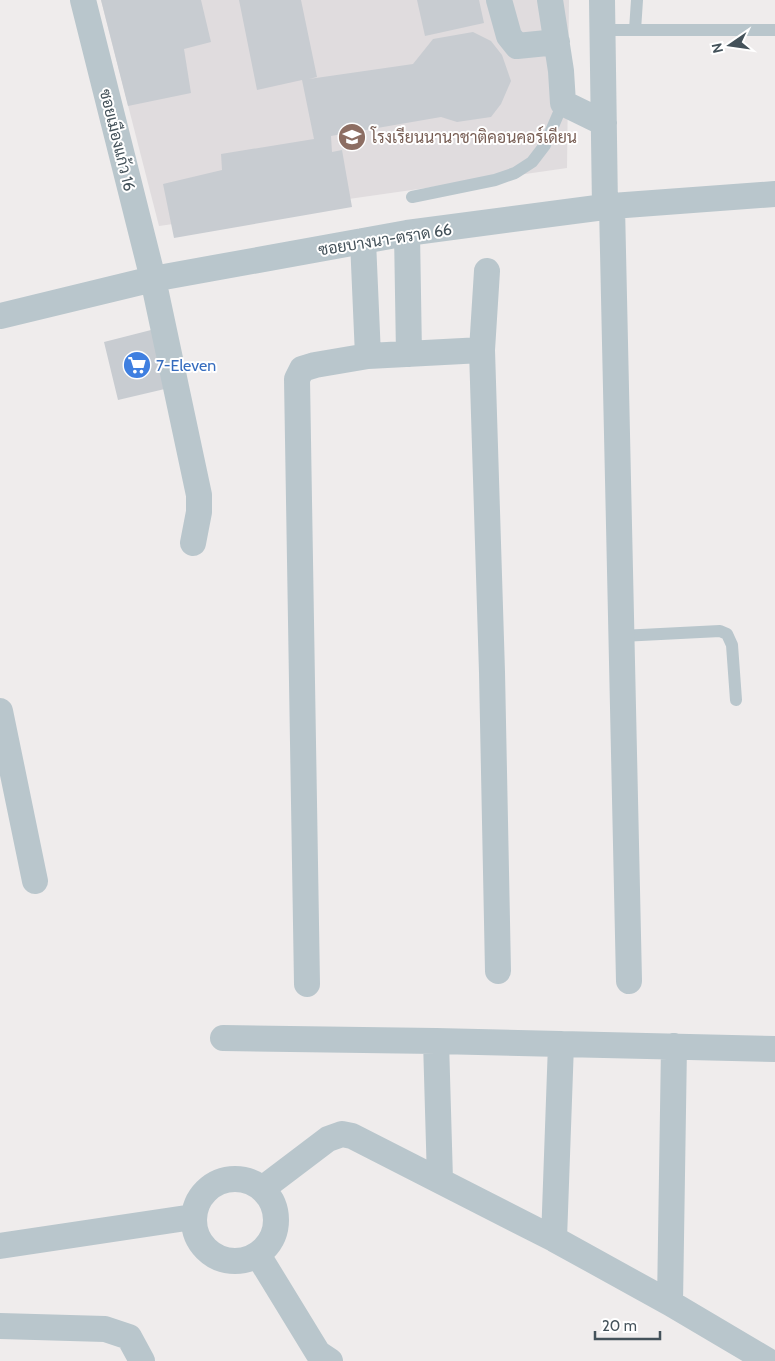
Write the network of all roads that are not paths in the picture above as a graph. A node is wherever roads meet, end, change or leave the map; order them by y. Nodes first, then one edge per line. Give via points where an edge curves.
1 (83, 0) edge
2 (500, 0) edge
3 (550, 0) edge
4 (602, 0) edge
5 (637, 0) edge
6 (602, 30) junction
7 (635, 30) junction
8 (775, 30) edge
9 (556, 42) junction
10 (561, 71) junction
11 (603, 86) junction
12 (563, 104) junction
13 (604, 123) junction
14 (775, 194) edge
15 (412, 197) dead end
16 (609, 206) junction
17 (408, 233) junction
18 (363, 242) junction
19 (487, 271) dead end
20 (153, 280) junction
21 (0, 316) edge
22 (482, 350) junction
23 (409, 354) junction
24 (368, 356) junction
25 (193, 543) dead end
26 (621, 636) junction
27 (736, 700) dead end
28 (0, 711) edge
29 (35, 881) dead end
30 (498, 971) dead end
31 (628, 981) dead end
32 (307, 984) dead end
33 (223, 1038) dead end
34 (436, 1041) junction
35 (561, 1044) junction
36 (674, 1046) junction
37 (775, 1049) edge
38 (440, 1180) junction
39 (262, 1190) junction
40 (193, 1217) junction
41 (554, 1239) junction
42 (0, 1246) edge
43 (258, 1255) junction
44 (670, 1304) junction
45 (0, 1326) edge
46 (142, 1361) edge
47 (330, 1361) edge
48 (768, 1361) edge

1 - 20 street, ซอยเมืองแก้ว 16
2 - 9 street via 509,36 517,46
3 - 9 street
4 - 6 street
5 - 7 lane
6 - 7 lane
6 - 11 street
7 - 8 lane
9 - 10 street
10 - 11 street
10 - 12 street
11 - 13 street
12 - 13 street
12 - 15 lane via 545,145 532,162 515,173
13 - 16 street
14 - 16 street, ซอยบางนา-ตราด 66
16 - 17 street, ซอยบางนา-ตราด 66
16 - 26 street
17 - 18 street, ซอยบางนา-ตราด 66
17 - 23 street
18 - 20 street, ซอยบางนา-ตราด 66
18 - 24 street
19 - 22 street
20 - 21 street, ซอยบางนา-ตราด 66
20 - 25 street, ซอยเมืองแก้ว 16 via 199,495
22 - 23 street
22 - 30 street
23 - 24 street
24 - 32 street via 314,365 302,369 297,379
26 - 27 lane via 720,631 728,634 732,645
26 - 31 street
28 - 29 street
33 - 34 street
34 - 35 street
34 - 38 street
35 - 36 street
35 - 41 street
36 - 37 street
36 - 44 street
38 - 39 street via 342,1134 328,1139
38 - 41 street
39 - 40 street via 251,1182 225,1179 203,1193
39 - 43 street via 270,1199 276,1223 267,1246
40 - 42 street
40 - 43 street via 200,1243 208,1253 220,1260 233,1262
41 - 44 street
43 - 47 street via 318,1353
44 - 48 street
45 - 46 street via 105,1329 129,1337

